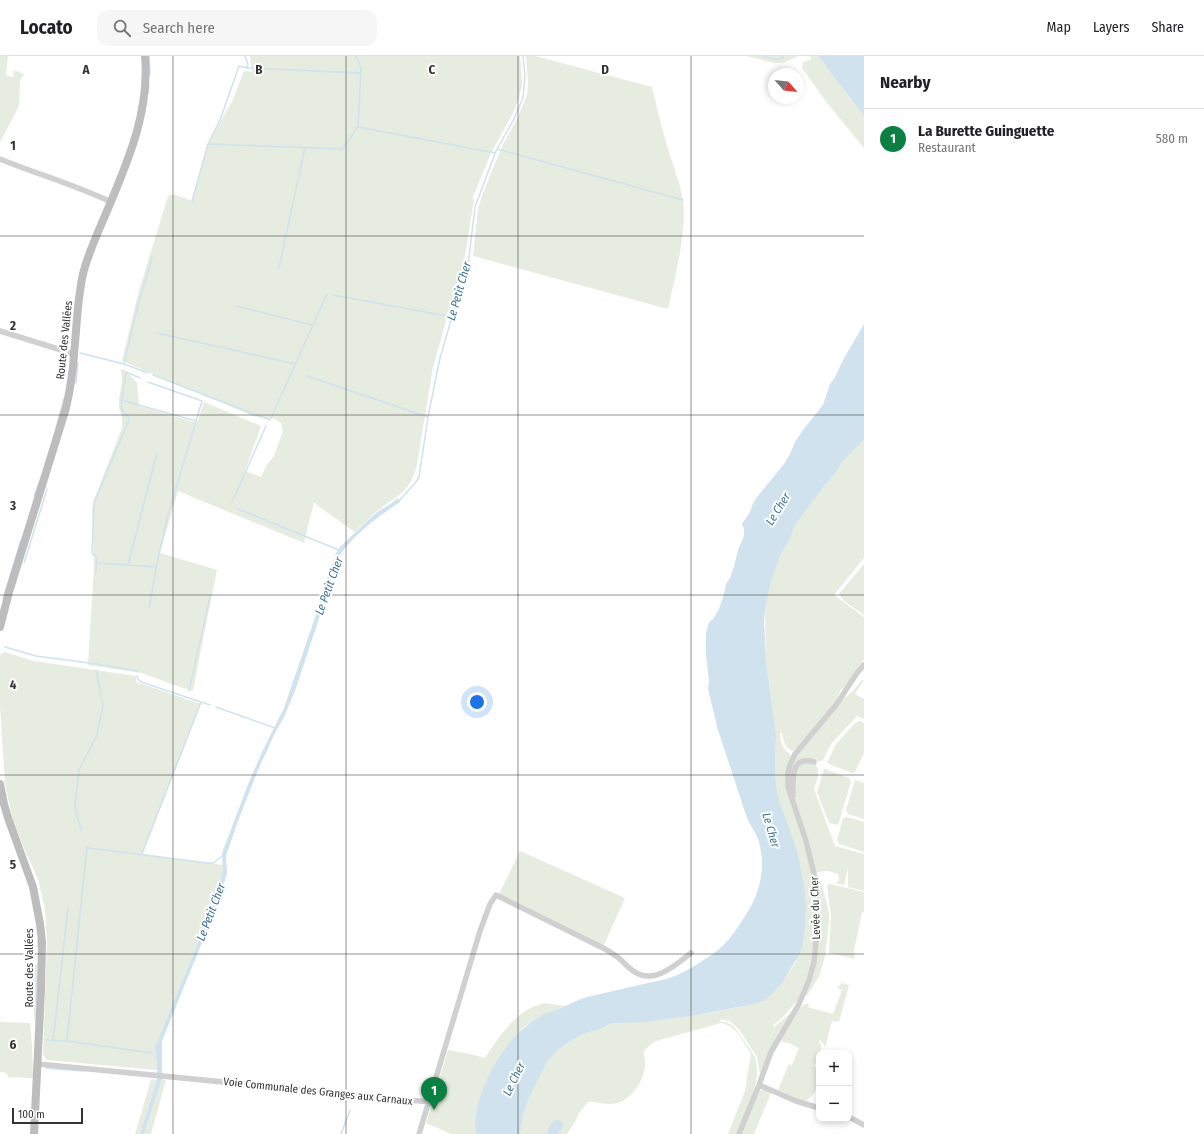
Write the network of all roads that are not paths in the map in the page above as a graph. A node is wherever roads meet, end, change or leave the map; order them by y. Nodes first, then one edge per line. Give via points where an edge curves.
1 (145, 56) edge
2 (0, 159) edge
3 (111, 202) junction
4 (0, 331) edge
5 (74, 354) junction
6 (2, 611) edge
7 (0, 627) edge
8 (864, 665) edge
9 (814, 762) dead end
10 (791, 773) junction
11 (0, 784) edge
12 (691, 953) dead end
13 (38, 1064) junction
14 (759, 1085) junction
15 (430, 1102) junction
16 (816, 1107) edge
17 (852, 1118) edge
18 (864, 1125) edge
19 (740, 1131) edge
20 (34, 1134) edge
21 (419, 1134) edge

1 - 3 main road, Route des Vallées via 145,87 140,123
2 - 3 street
3 - 5 main road, Route des Vallées via 83,276
4 - 5 street
5 - 6 main road, Route des Vallées via 66,408
6 - 7 main road, Route des Vallées
8 - 10 street via 836,705 795,754 790,765
9 - 10 street via 802,761
10 - 14 street, Levée du Cher via 793,800 815,878 814,962 805,992 771,1052
11 - 13 main road, Route des Vallées via 8,818 33,887 40,924 42,961
12 - 15 street via 658,974 640,975 603,948 496,895 480,931
13 - 15 street, Voie Communale des Granges aux Carnaux
13 - 20 main road, Route des Vallées
14 - 16 street
14 - 19 street, Levée du Cher
15 - 21 street
17 - 18 street

